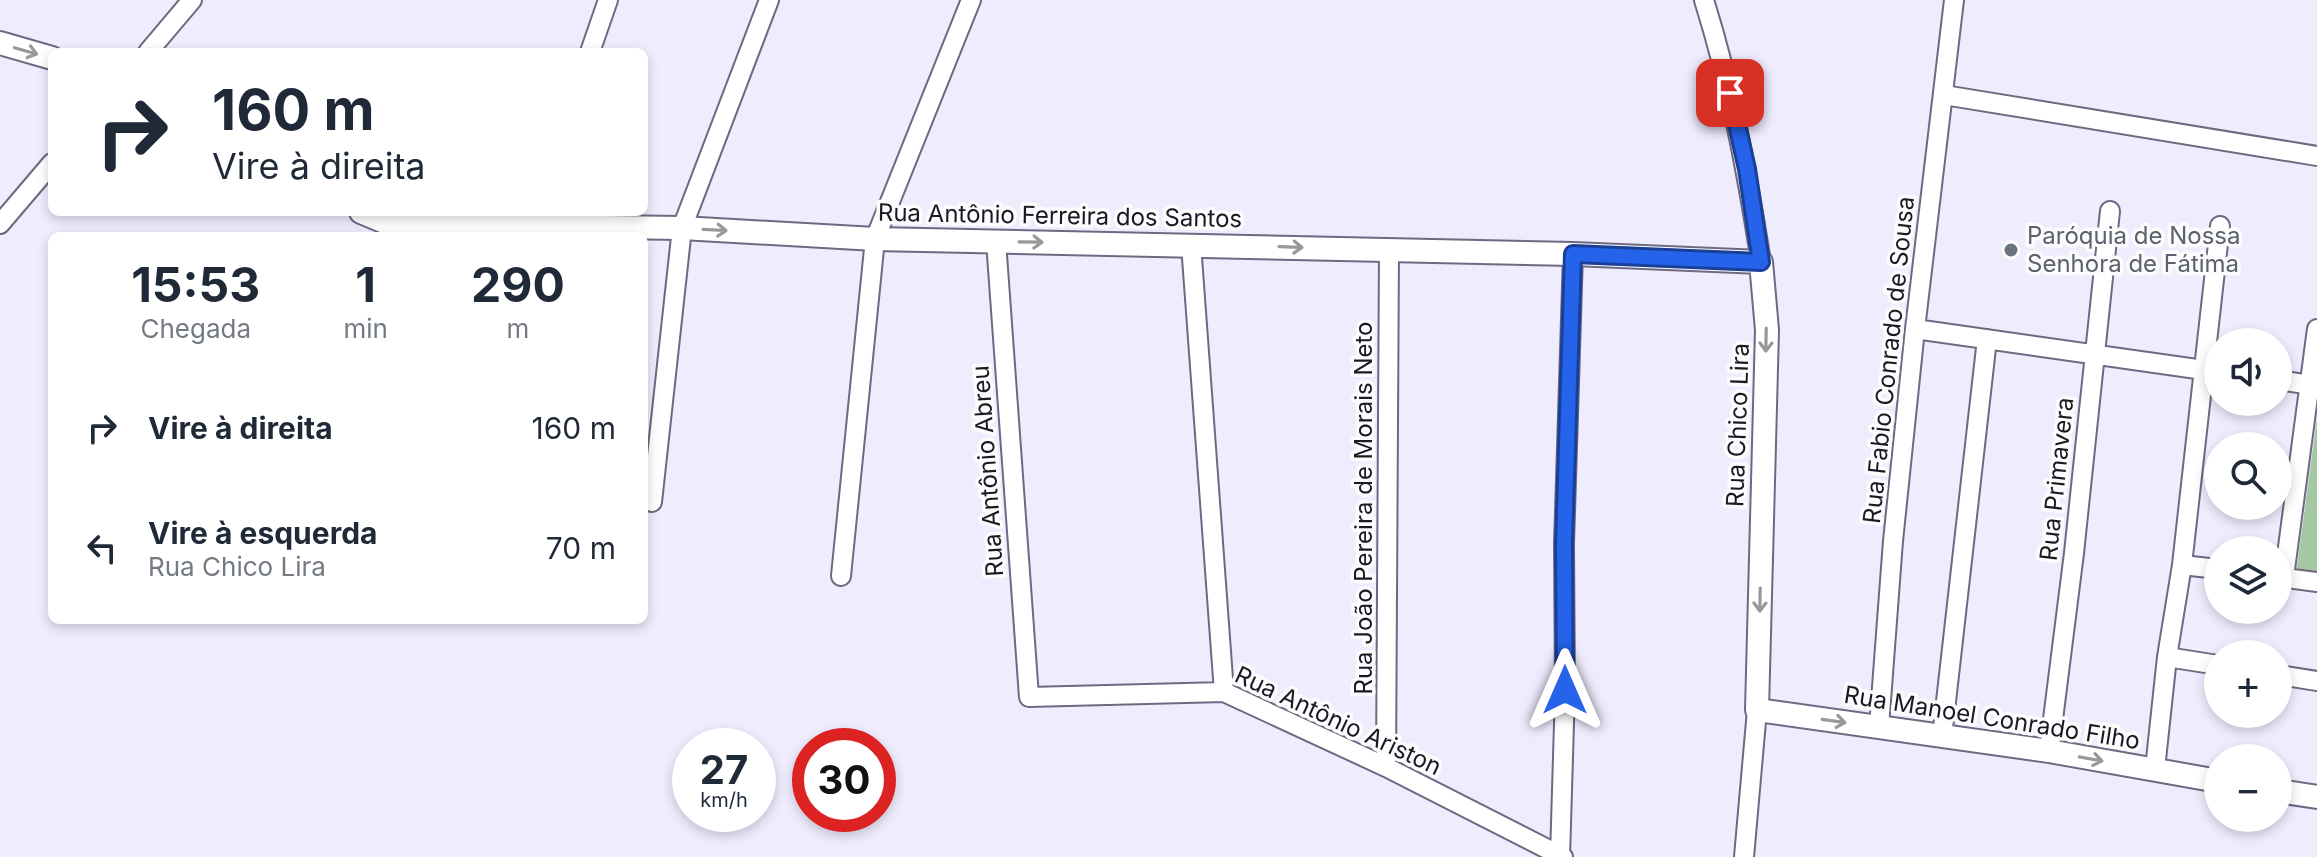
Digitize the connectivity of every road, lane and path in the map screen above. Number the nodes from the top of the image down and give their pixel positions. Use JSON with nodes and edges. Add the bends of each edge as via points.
{"nodes":[{"id":1,"x":192,"y":0,"type":"edge"},
{"id":2,"x":608,"y":0,"type":"edge"},
{"id":3,"x":769,"y":0,"type":"edge"},
{"id":4,"x":971,"y":0,"type":"edge"},
{"id":5,"x":1704,"y":0,"type":"edge"},
{"id":6,"x":1954,"y":0,"type":"edge"},
{"id":7,"x":0,"y":43,"type":"edge"},
{"id":8,"x":151,"y":48,"type":"edge"},
{"id":9,"x":591,"y":48,"type":"edge"},
{"id":10,"x":48,"y":57,"type":"edge"},
{"id":11,"x":1944,"y":95,"type":"junction"},
{"id":12,"x":2317,"y":156,"type":"edge"},
{"id":13,"x":48,"y":168,"type":"edge"},
{"id":14,"x":2110,"y":211,"type":"dead end"},
{"id":15,"x":369,"y":216,"type":"edge"},
{"id":16,"x":534,"y":219,"type":"edge"},
{"id":17,"x":0,"y":224,"type":"edge"},
{"id":18,"x":2220,"y":226,"type":"dead end"},
{"id":19,"x":682,"y":228,"type":"junction"},
{"id":20,"x":875,"y":239,"type":"junction"},
{"id":21,"x":996,"y":241,"type":"junction"},
{"id":22,"x":1191,"y":244,"type":"junction"},
{"id":23,"x":1389,"y":250,"type":"junction"},
{"id":24,"x":1573,"y":254,"type":"junction"},
{"id":25,"x":1761,"y":262,"type":"junction"},
{"id":26,"x":2213,"y":328,"type":"edge"},
{"id":27,"x":1915,"y":329,"type":"junction"},
{"id":28,"x":2317,"y":329,"type":"edge"},
{"id":29,"x":1987,"y":339,"type":"junction"},
{"id":30,"x":2094,"y":355,"type":"junction"},
{"id":31,"x":2204,"y":370,"type":"edge"},
{"id":32,"x":2292,"y":382,"type":"edge"},
{"id":33,"x":2314,"y":386,"type":"edge"},
{"id":34,"x":2204,"y":413,"type":"edge"},
{"id":35,"x":652,"y":502,"type":"dead end"},
{"id":36,"x":2288,"y":536,"type":"edge"},
{"id":37,"x":2182,"y":565,"type":"junction"},
{"id":38,"x":2204,"y":567,"type":"edge"},
{"id":39,"x":841,"y":576,"type":"dead end"},
{"id":40,"x":2292,"y":579,"type":"edge"},
{"id":41,"x":2317,"y":582,"type":"edge"},
{"id":42,"x":2167,"y":657,"type":"junction"},
{"id":43,"x":2204,"y":663,"type":"edge"},
{"id":44,"x":2292,"y":677,"type":"edge"},
{"id":45,"x":2317,"y":681,"type":"edge"},
{"id":46,"x":1224,"y":692,"type":"junction"},
{"id":47,"x":1029,"y":697,"type":"joint"},
{"id":48,"x":1757,"y":710,"type":"junction"},
{"id":49,"x":1879,"y":727,"type":"junction"},
{"id":50,"x":1942,"y":737,"type":"junction"},
{"id":51,"x":2049,"y":751,"type":"junction"},
{"id":52,"x":1386,"y":767,"type":"junction"},
{"id":53,"x":2155,"y":769,"type":"junction"},
{"id":54,"x":2204,"y":778,"type":"edge"},
{"id":55,"x":2292,"y":793,"type":"edge"},
{"id":56,"x":2317,"y":797,"type":"edge"},
{"id":57,"x":1562,"y":857,"type":"edge"},
{"id":58,"x":1744,"y":857,"type":"edge"}],
"edges":[{"from":1,"to":8,"type":"street"},
{"from":2,"to":9,"type":"street"},
{"from":3,"to":19,"type":"street"},
{"from":4,"to":20,"type":"street"},
{"from":5,"to":25,"type":"street","name":"Rua Chico Lira","via":[[1738,129]]},
{"from":6,"to":11,"type":"street","name":"Rua Fabio Conrado de Sousa"},
{"from":7,"to":10,"type":"street","one_way":true},
{"from":11,"to":12,"type":"street"},
{"from":11,"to":27,"type":"street","name":"Rua Fabio Conrado de Sousa"},
{"from":13,"to":17,"type":"street"},
{"from":14,"to":30,"type":"street","name":"Rua Primavera"},
{"from":15,"to":16,"type":"street","name":"Rua Antônio Ferreira dos Santos","via":[[397,227]]},
{"from":16,"to":19,"type":"street","name":"Rua Antônio Ferreira dos Santos"},
{"from":18,"to":26,"type":"street"},
{"from":19,"to":20,"type":"street","name":"Rua Antônio Ferreira dos Santos","one_way":true},
{"from":19,"to":35,"type":"street"},
{"from":20,"to":21,"type":"street","name":"Rua Antônio Ferreira dos Santos"},
{"from":20,"to":39,"type":"street"},
{"from":21,"to":22,"type":"street","name":"Rua Antônio Ferreira dos Santos","one_way":true},
{"from":21,"to":47,"type":"street","name":"Rua Antônio Abreu"},
{"from":22,"to":23,"type":"street","name":"Rua Antônio Ferreira dos Santos","one_way":true},
{"from":22,"to":46,"type":"street"},
{"from":23,"to":24,"type":"street","name":"Rua Antônio Ferreira dos Santos"},
{"from":23,"to":52,"type":"street","name":"Rua João Pereira de Morais Neto"},
{"from":24,"to":25,"type":"street","name":"Rua Antônio Ferreira dos Santos"},
{"from":24,"to":57,"type":"street"},
{"from":25,"to":48,"type":"street","name":"Rua Chico Lira","one_way":true,"via":[[1767,330]]},
{"from":27,"to":29,"type":"street"},
{"from":27,"to":49,"type":"street","name":"Rua Fabio Conrado de Sousa"},
{"from":28,"to":33,"type":"street"},
{"from":29,"to":30,"type":"street"},
{"from":29,"to":50,"type":"street"},
{"from":30,"to":31,"type":"street"},
{"from":30,"to":51,"type":"street","name":"Rua Primavera"},
{"from":32,"to":33,"type":"street"},
{"from":33,"to":36,"type":"street"},
{"from":34,"to":37,"type":"street"},
{"from":37,"to":38,"type":"street"},
{"from":37,"to":42,"type":"street"},
{"from":40,"to":41,"type":"street"},
{"from":42,"to":43,"type":"street"},
{"from":42,"to":53,"type":"street"},
{"from":44,"to":45,"type":"street"},
{"from":46,"to":47,"type":"street","name":"Rua Antônio Ariston"},
{"from":46,"to":52,"type":"street","name":"Rua Antônio Ariston"},
{"from":48,"to":49,"type":"street","name":"Rua Manoel Conrado Filho","one_way":true},
{"from":48,"to":58,"type":"street","name":"Rua Chico Lira"},
{"from":49,"to":50,"type":"street","name":"Rua Manoel Conrado Filho"},
{"from":50,"to":51,"type":"street","name":"Rua Manoel Conrado Filho"},
{"from":51,"to":53,"type":"street","name":"Rua Manoel Conrado Filho","one_way":true},
{"from":52,"to":57,"type":"street","name":"Rua Antônio Ariston"},
{"from":53,"to":54,"type":"street","name":"Rua Manoel Conrado Filho"},
{"from":55,"to":56,"type":"street"}]}
